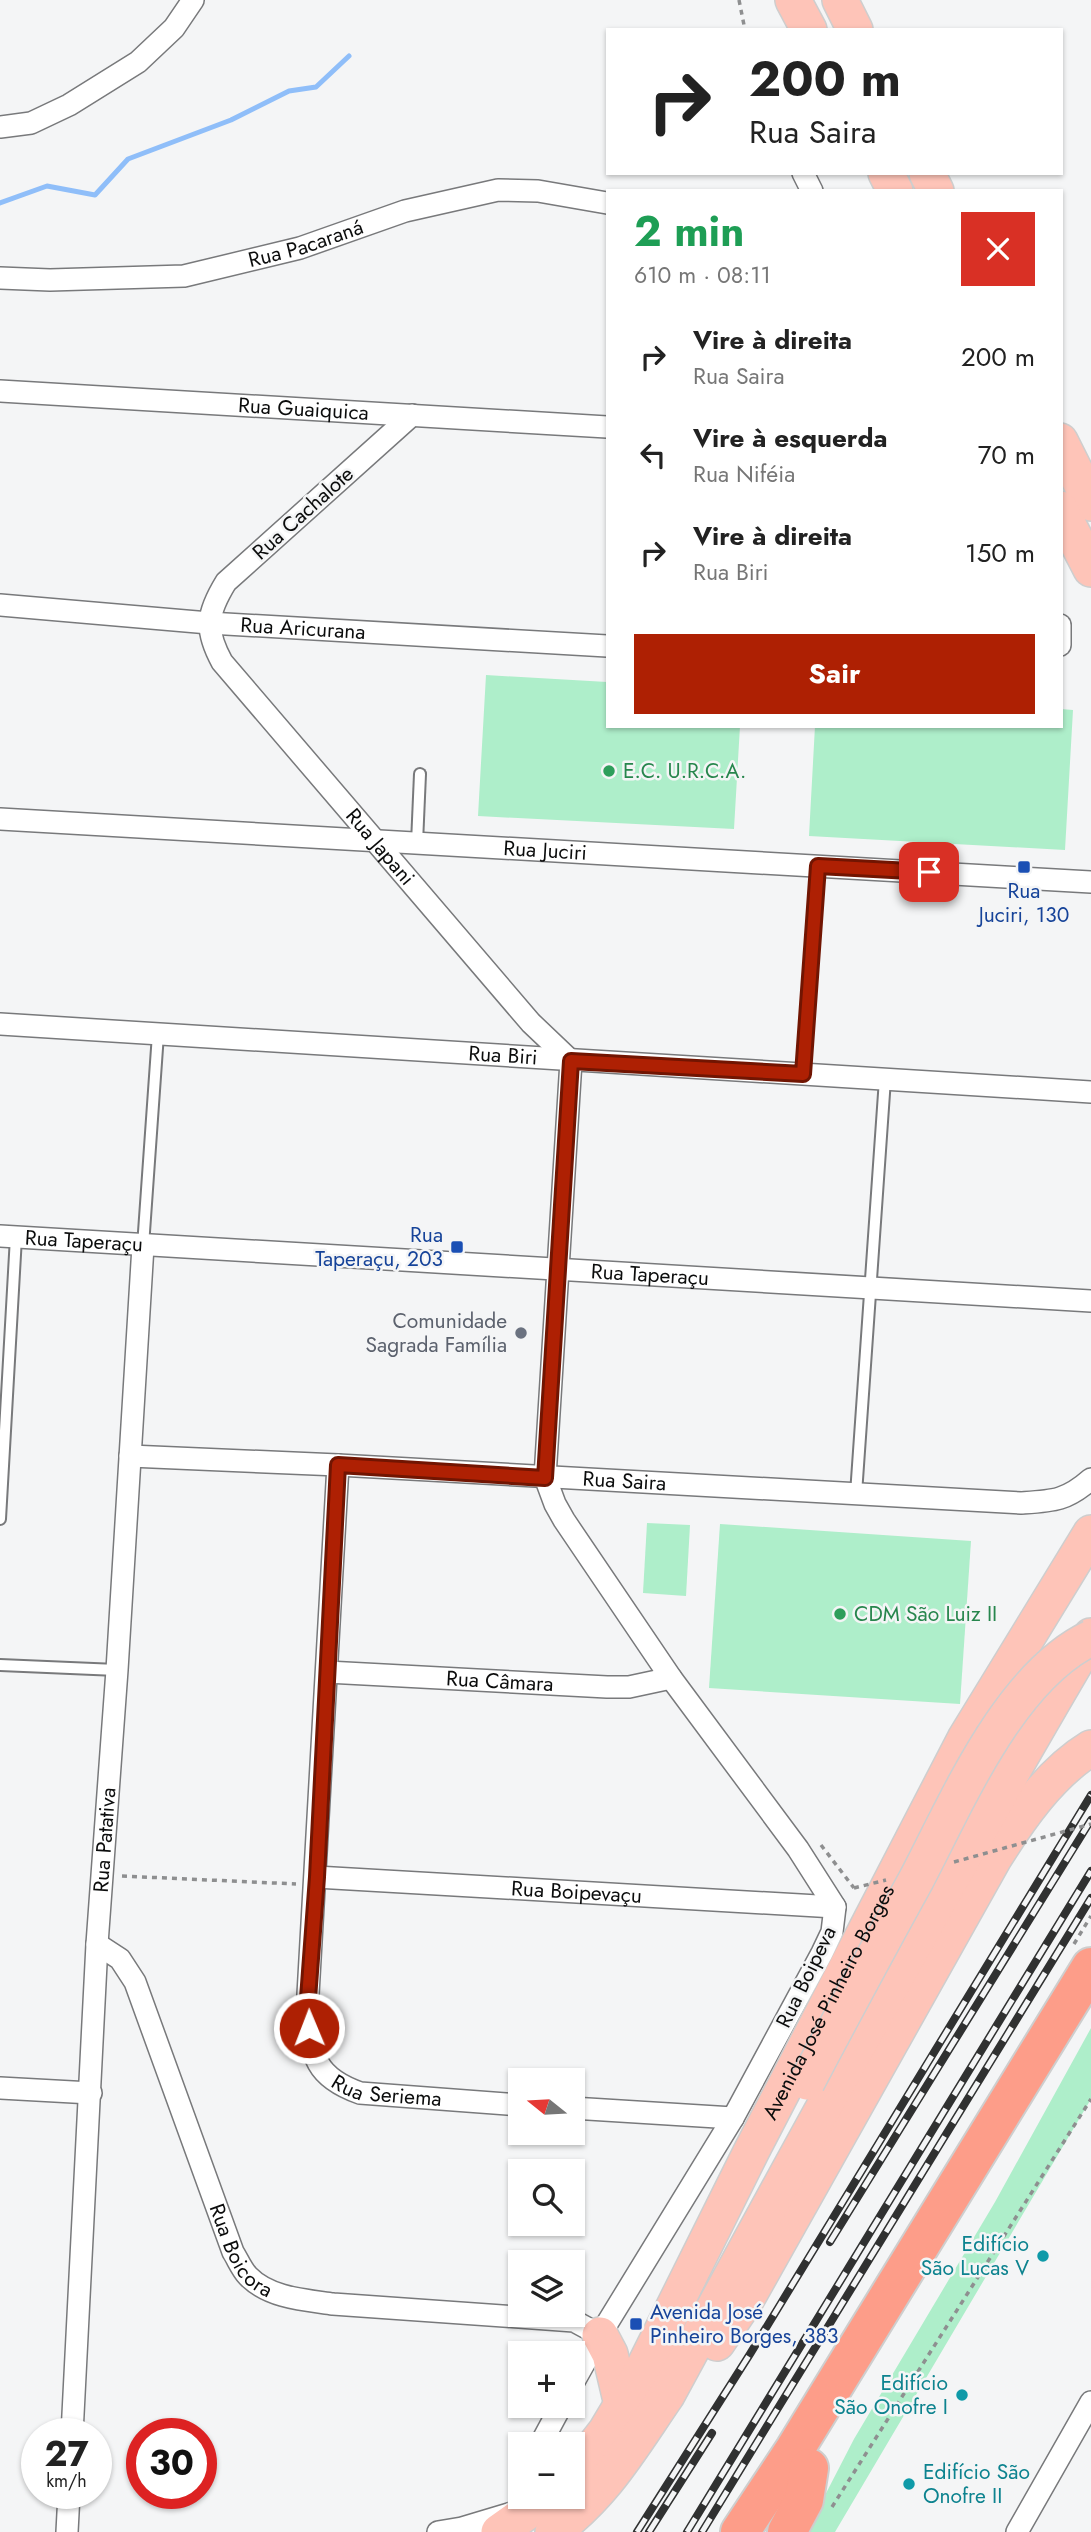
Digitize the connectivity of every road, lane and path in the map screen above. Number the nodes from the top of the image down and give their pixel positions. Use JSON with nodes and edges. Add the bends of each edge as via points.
{"nodes":[{"id":1,"x":193,"y":0,"type":"edge"},
{"id":2,"x":739,"y":0,"type":"edge"},
{"id":3,"x":793,"y":0,"type":"edge"},
{"id":4,"x":840,"y":0,"type":"edge"},
{"id":5,"x":745,"y":28,"type":"edge"},
{"id":6,"x":808,"y":28,"type":"edge"},
{"id":7,"x":854,"y":28,"type":"edge"},
{"id":8,"x":0,"y":127,"type":"edge"},
{"id":9,"x":606,"y":203,"type":"edge"},
{"id":10,"x":0,"y":278,"type":"edge"},
{"id":11,"x":0,"y":391,"type":"edge"},
{"id":12,"x":412,"y":415,"type":"junction"},
{"id":13,"x":606,"y":427,"type":"edge"},
{"id":14,"x":1063,"y":447,"type":"edge"},
{"id":15,"x":1091,"y":503,"type":"edge"},
{"id":16,"x":1063,"y":515,"type":"edge"},
{"id":17,"x":1091,"y":569,"type":"edge"},
{"id":18,"x":0,"y":605,"type":"edge"},
{"id":19,"x":209,"y":623,"type":"junction"},
{"id":20,"x":606,"y":646,"type":"edge"},
{"id":21,"x":420,"y":774,"type":"dead end"},
{"id":22,"x":0,"y":819,"type":"edge"},
{"id":23,"x":375,"y":840,"type":"junction"},
{"id":24,"x":417,"y":843,"type":"junction"},
{"id":25,"x":818,"y":866,"type":"junction"},
{"id":26,"x":1091,"y":882,"type":"edge"},
{"id":27,"x":0,"y":1024,"type":"edge"},
{"id":28,"x":158,"y":1034,"type":"junction"},
{"id":29,"x":571,"y":1061,"type":"junction"},
{"id":30,"x":803,"y":1074,"type":"junction"},
{"id":31,"x":885,"y":1079,"type":"junction"},
{"id":32,"x":1091,"y":1093,"type":"edge"},
{"id":33,"x":8,"y":1237,"type":"edge"},
{"id":34,"x":144,"y":1245,"type":"junction"},
{"id":35,"x":559,"y":1268,"type":"junction"},
{"id":36,"x":871,"y":1288,"type":"junction"},
{"id":37,"x":1091,"y":1301,"type":"edge"},
{"id":38,"x":130,"y":1457,"type":"junction"},
{"id":39,"x":338,"y":1465,"type":"junction"},
{"id":40,"x":545,"y":1478,"type":"junction"},
{"id":41,"x":1084,"y":1485,"type":"edge"},
{"id":42,"x":856,"y":1494,"type":"junction"},
{"id":43,"x":0,"y":1520,"type":"edge"},
{"id":44,"x":1091,"y":1533,"type":"edge"},
{"id":45,"x":1091,"y":1637,"type":"edge"},
{"id":46,"x":0,"y":1665,"type":"edge"},
{"id":47,"x":117,"y":1670,"type":"junction"},
{"id":48,"x":327,"y":1672,"type":"junction"},
{"id":49,"x":671,"y":1678,"type":"junction"},
{"id":50,"x":1091,"y":1748,"type":"edge"},
{"id":51,"x":1091,"y":1824,"type":"edge"},
{"id":52,"x":949,"y":1863,"type":"dead end"},
{"id":53,"x":102,"y":1875,"type":"junction"},
{"id":54,"x":887,"y":1880,"type":"dead end"},
{"id":55,"x":316,"y":1881,"type":"junction"},
{"id":56,"x":854,"y":1888,"type":"dead end"},
{"id":57,"x":835,"y":1907,"type":"junction"},
{"id":58,"x":97,"y":1944,"type":"junction"},
{"id":59,"x":1091,"y":1967,"type":"edge"},
{"id":60,"x":1091,"y":2012,"type":"edge"},
{"id":61,"x":0,"y":2088,"type":"edge"},
{"id":62,"x":91,"y":2093,"type":"junction"},
{"id":63,"x":1091,"y":2099,"type":"edge"},
{"id":64,"x":508,"y":2104,"type":"edge"},
{"id":65,"x":585,"y":2109,"type":"edge"},
{"id":66,"x":733,"y":2118,"type":"junction"},
{"id":67,"x":725,"y":2204,"type":"junction"},
{"id":68,"x":600,"y":2335,"type":"junction"},
{"id":69,"x":585,"y":2362,"type":"edge"},
{"id":70,"x":667,"y":2395,"type":"junction"},
{"id":71,"x":1091,"y":2403,"type":"edge"},
{"id":72,"x":622,"y":2405,"type":"junction"},
{"id":73,"x":73,"y":2418,"type":"edge"},
{"id":74,"x":585,"y":2459,"type":"edge"},
{"id":75,"x":809,"y":2468,"type":"junction"},
{"id":76,"x":68,"y":2509,"type":"edge"},
{"id":77,"x":831,"y":2509,"type":"dead end"},
{"id":78,"x":547,"y":2512,"type":"edge"},
{"id":79,"x":67,"y":2532,"type":"edge"},
{"id":80,"x":438,"y":2532,"type":"edge"},
{"id":81,"x":499,"y":2532,"type":"edge"},
{"id":82,"x":740,"y":2532,"type":"edge"},
{"id":83,"x":770,"y":2532,"type":"edge"},
{"id":84,"x":787,"y":2532,"type":"edge"},
{"id":85,"x":1017,"y":2532,"type":"edge"}],
"edges":[{"from":1,"to":8,"type":"street","via":[[174,28],[138,62],[31,123]]},
{"from":2,"to":5,"type":"path"},
{"from":3,"to":6,"type":"main road"},
{"from":4,"to":7,"type":"main road"},
{"from":9,"to":10,"type":"street","name":"Rua Pacaraná","via":[[538,191],[498,190],[405,211],[300,248],[184,276]]},
{"from":11,"to":12,"type":"street","name":"Rua Guaiquica"},
{"from":12,"to":13,"type":"street","name":"Rua Guaiquica"},
{"from":12,"to":19,"type":"street","name":"Rua Cachalote","via":[[226,582]]},
{"from":14,"to":15,"type":"main road"},
{"from":16,"to":17,"type":"main road"},
{"from":18,"to":19,"type":"street","name":"Rua Aricurana"},
{"from":19,"to":20,"type":"street","name":"Rua Aricurana"},
{"from":19,"to":23,"type":"street","name":"Rua Japani","via":[[211,643],[222,662]]},
{"from":21,"to":24,"type":"lane"},
{"from":22,"to":23,"type":"street","name":"Rua Juciri"},
{"from":23,"to":24,"type":"street","name":"Rua Juciri"},
{"from":23,"to":29,"type":"street","name":"Rua Japani","via":[[531,1023]]},
{"from":24,"to":25,"type":"street","name":"Rua Juciri"},
{"from":25,"to":26,"type":"street","name":"Rua Juciri"},
{"from":25,"to":30,"type":"lane"},
{"from":27,"to":28,"type":"street","name":"Rua Biri"},
{"from":28,"to":29,"type":"street","name":"Rua Biri"},
{"from":28,"to":34,"type":"lane"},
{"from":29,"to":30,"type":"street","name":"Rua Biri"},
{"from":29,"to":35,"type":"street"},
{"from":30,"to":31,"type":"street","name":"Rua Biri"},
{"from":31,"to":32,"type":"street","name":"Rua Biri"},
{"from":31,"to":36,"type":"lane"},
{"from":33,"to":34,"type":"street","name":"Rua Taperaçu"},
{"from":33,"to":43,"type":"lane"},
{"from":34,"to":35,"type":"street","name":"Rua Taperaçu"},
{"from":34,"to":38,"type":"street","name":"Rua Patativa"},
{"from":35,"to":36,"type":"street","name":"Rua Taperaçu"},
{"from":35,"to":40,"type":"street"},
{"from":36,"to":37,"type":"street","name":"Rua Taperaçu"},
{"from":36,"to":42,"type":"lane"},
{"from":38,"to":39,"type":"street","name":"Rua Saira"},
{"from":38,"to":47,"type":"street","name":"Rua Patativa"},
{"from":39,"to":40,"type":"street","name":"Rua Saira"},
{"from":39,"to":48,"type":"street","name":"Rua Seriema"},
{"from":40,"to":42,"type":"street","name":"Rua Saira"},
{"from":40,"to":49,"type":"street","name":"Rua Boipeva","via":[[564,1520]]},
{"from":41,"to":42,"type":"street","name":"Rua Saira","via":[[1059,1501],[1021,1503]]},
{"from":44,"to":67,"type":"main road","name":"Avenida José Pinheiro Borges","via":[[965,1740]]},
{"from":45,"to":67,"type":"main road","bridge":true,"via":[[1052,1663],[1016,1703],[976,1768],[755,2179]]},
{"from":45,"to":70,"type":"main road","name":"Avenida José Pinheiro Borges","via":[[976,1831]]},
{"from":46,"to":47,"type":"lane"},
{"from":47,"to":53,"type":"street","name":"Rua Patativa"},
{"from":48,"to":49,"type":"street","name":"Rua Câmara","via":[[607,1687]]},
{"from":48,"to":55,"type":"street","name":"Rua Seriema"},
{"from":49,"to":57,"type":"street","name":"Rua Boipeva","via":[[798,1849]]},
{"from":50,"to":70,"type":"main road","via":[[1042,1792],[1012,1830],[747,2300],[691,2378]]},
{"from":51,"to":52,"type":"path","bridge":true},
{"from":53,"to":55,"type":"path"},
{"from":53,"to":58,"type":"street","name":"Rua Patativa"},
{"from":54,"to":56,"type":"path","bridge":true},
{"from":55,"to":57,"type":"street","name":"Rua Boipevaçu"},
{"from":55,"to":64,"type":"street","name":"Rua Seriema","via":[[307,2012],[310,2044],[321,2069],[339,2085],[360,2093]]},
{"from":57,"to":66,"type":"street","name":"Rua Boipeva","via":[[832,1932],[822,1953]]},
{"from":58,"to":62,"type":"street","name":"Rua Patativa"},
{"from":58,"to":68,"type":"street","name":"Rua Boicora","via":[[120,1959],[135,1982],[233,2252],[248,2277],[293,2299],[574,2321]]},
{"from":59,"to":82,"type":"highway"},
{"from":60,"to":75,"type":"highway"},
{"from":61,"to":62,"type":"street"},
{"from":62,"to":73,"type":"street","name":"Rua Patativa"},
{"from":63,"to":77,"type":"path"},
{"from":65,"to":66,"type":"street"},
{"from":66,"to":68,"type":"street","name":"Rua Boipeva"},
{"from":67,"to":72,"type":"main road","name":"Avenida José Pinheiro Borges"},
{"from":68,"to":69,"type":"street","name":"Rua Boipeva"},
{"from":68,"to":72,"type":"main road","via":[[610,2354]]},
{"from":70,"to":78,"type":"main road","name":"Avenida José Pinheiro Borges","via":[[637,2444],[596,2495]]},
{"from":71,"to":85,"type":"street"},
{"from":72,"to":74,"type":"main road","name":"Avenida José Pinheiro Borges"},
{"from":75,"to":83,"type":"highway"},
{"from":75,"to":84,"type":"highway","via":[[804,2500]]},
{"from":76,"to":79,"type":"street"},
{"from":78,"to":80,"type":"street"},
{"from":78,"to":81,"type":"main road"}]}
